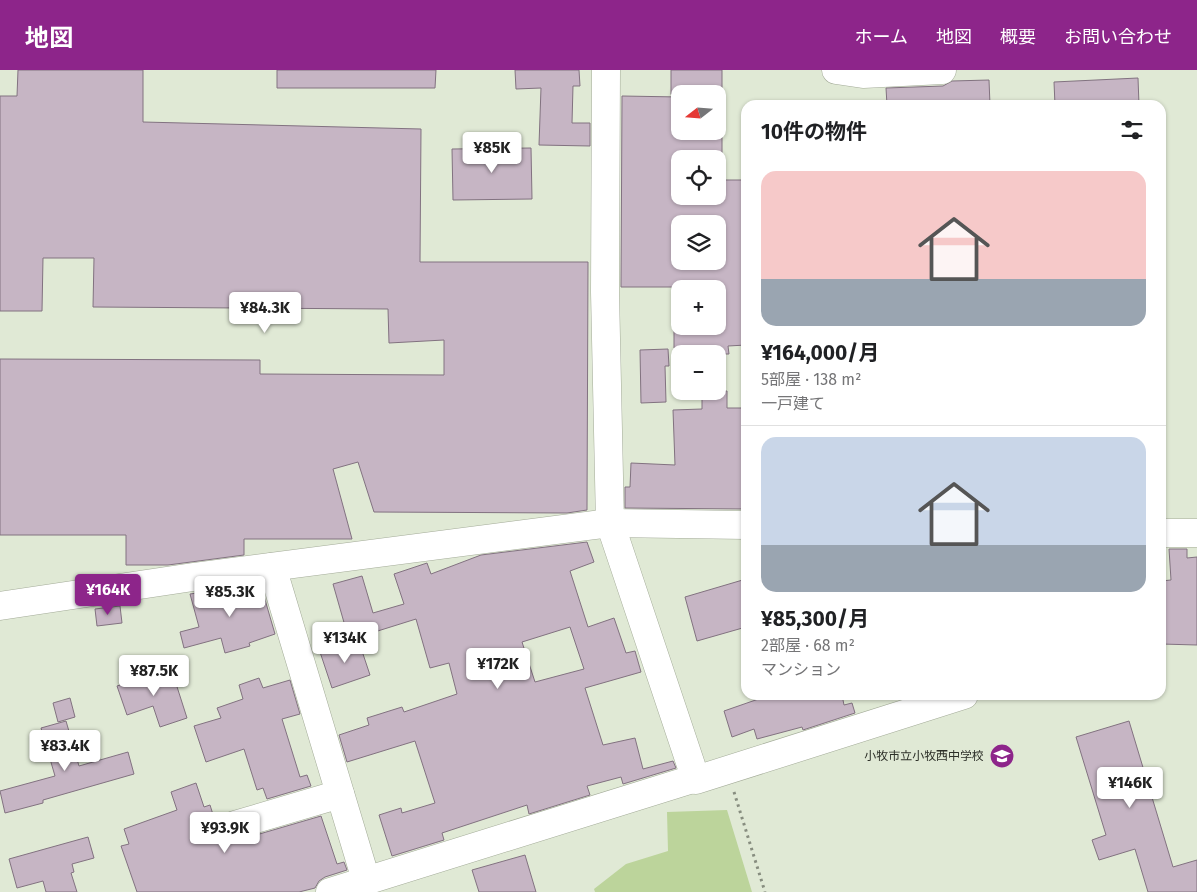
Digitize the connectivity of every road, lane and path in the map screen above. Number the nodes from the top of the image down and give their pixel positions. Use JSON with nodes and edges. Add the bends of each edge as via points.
{"nodes":[{"id":1,"x":606,"y":70,"type":"edge"},
{"id":2,"x":836,"y":70,"type":"edge"},
{"id":3,"x":942,"y":70,"type":"edge"},
{"id":4,"x":610,"y":523,"type":"junction"},
{"id":5,"x":741,"y":525,"type":"edge"},
{"id":6,"x":1166,"y":533,"type":"edge"},
{"id":7,"x":1197,"y":533,"type":"edge"},
{"id":8,"x":272,"y":568,"type":"junction"},
{"id":9,"x":0,"y":606,"type":"edge"},
{"id":10,"x":948,"y":700,"type":"edge"},
{"id":11,"x":728,"y":770,"type":"junction"},
{"id":12,"x":696,"y":778,"type":"junction"},
{"id":13,"x":340,"y":794,"type":"junction"},
{"id":14,"x":246,"y":815,"type":"dead end"},
{"id":15,"x":366,"y":880,"type":"junction"},
{"id":16,"x":330,"y":892,"type":"edge"},
{"id":17,"x":764,"y":892,"type":"edge"}],
"edges":[{"from":1,"to":4,"type":"street","via":[[605,292]]},
{"from":2,"to":3,"type":"street","via":[[863,74]]},
{"from":4,"to":5,"type":"street"},
{"from":4,"to":8,"type":"street"},
{"from":4,"to":12,"type":"street"},
{"from":6,"to":7,"type":"street"},
{"from":8,"to":9,"type":"street"},
{"from":8,"to":13,"type":"street"},
{"from":10,"to":11,"type":"street"},
{"from":11,"to":12,"type":"street"},
{"from":11,"to":17,"type":"path"},
{"from":12,"to":15,"type":"street"},
{"from":13,"to":14,"type":"street"},
{"from":13,"to":15,"type":"street"},
{"from":15,"to":16,"type":"street"}]}
